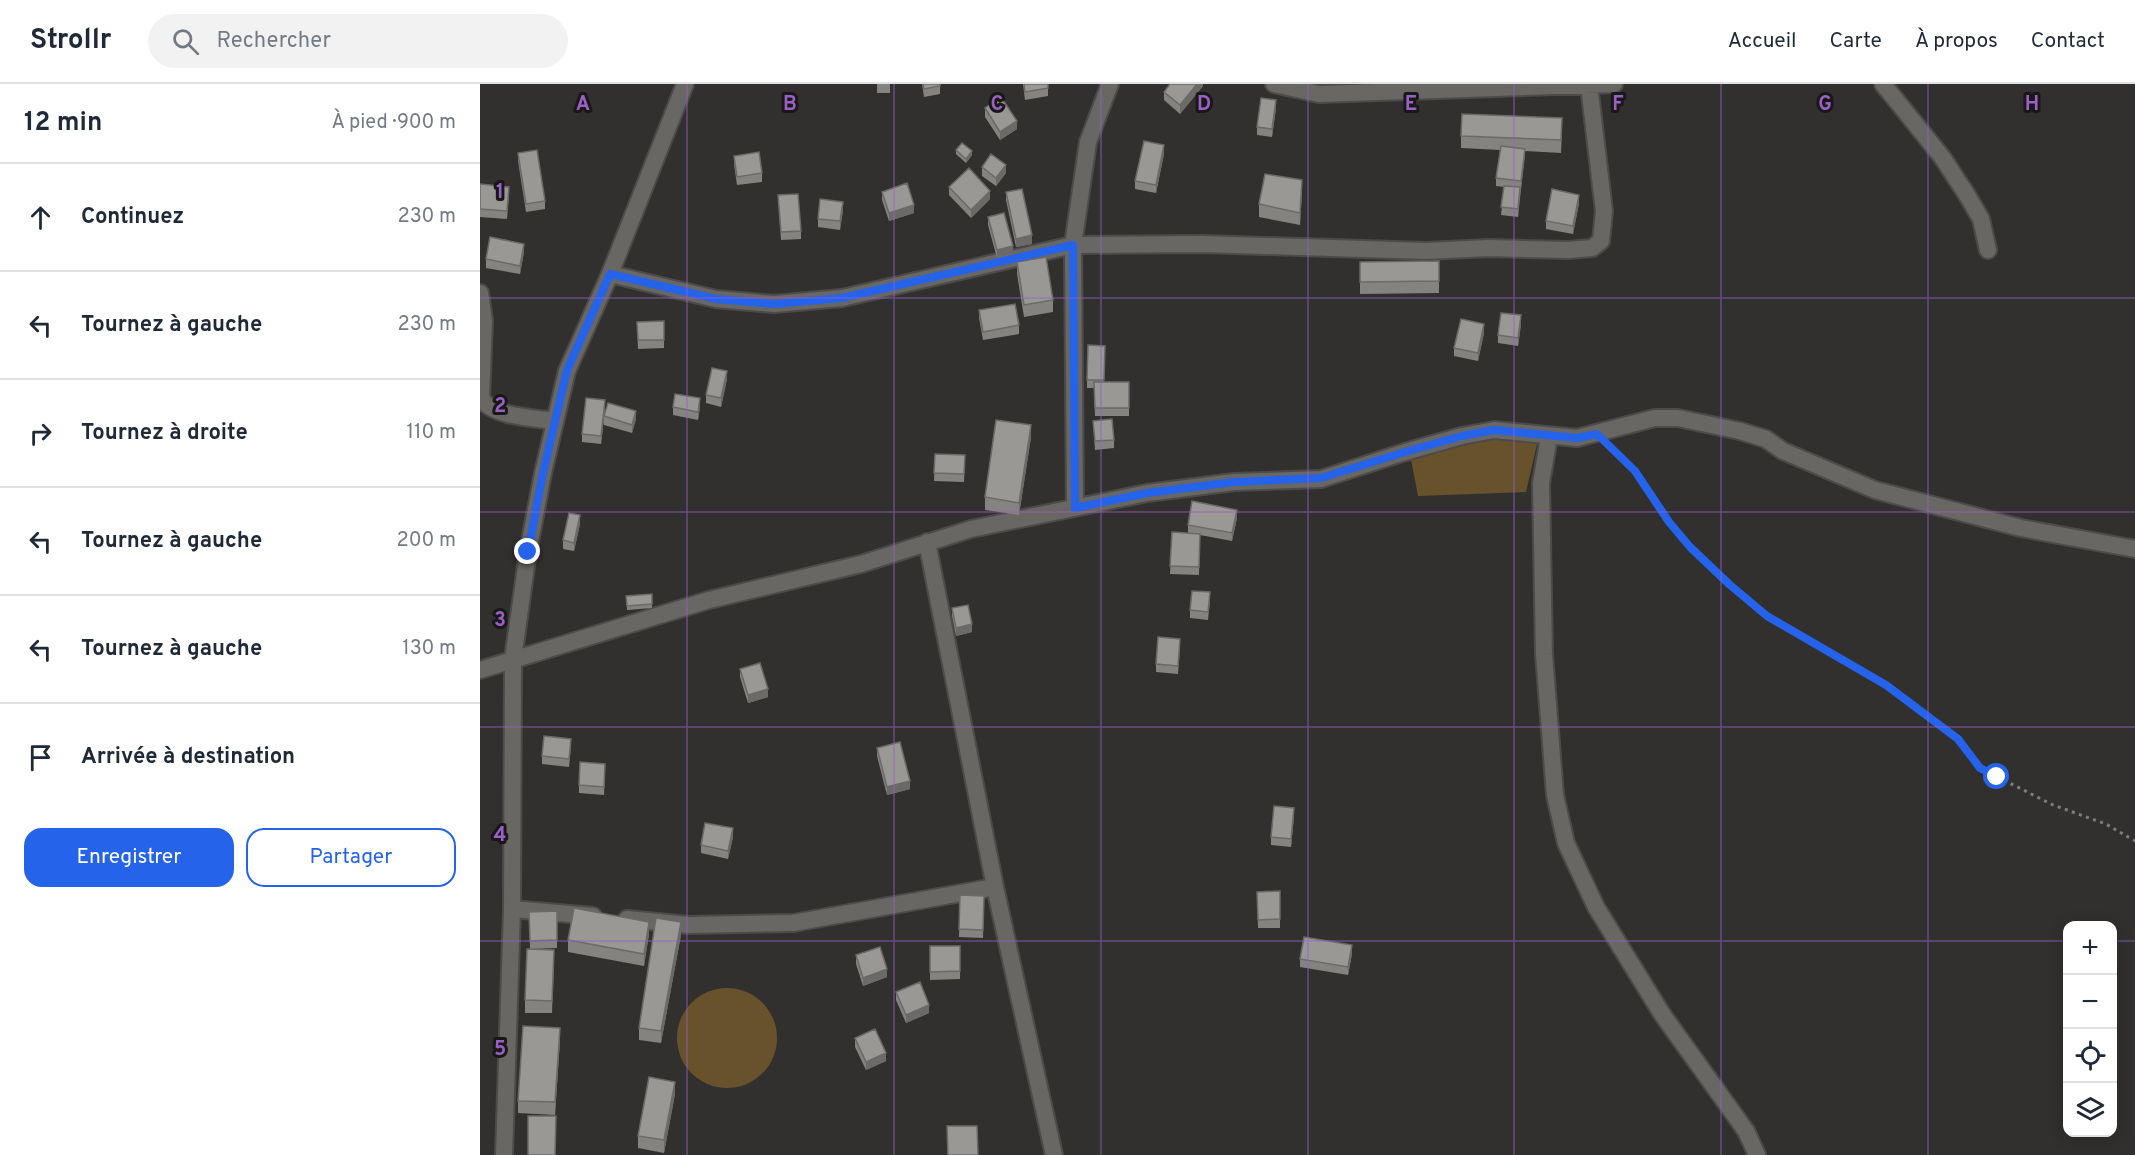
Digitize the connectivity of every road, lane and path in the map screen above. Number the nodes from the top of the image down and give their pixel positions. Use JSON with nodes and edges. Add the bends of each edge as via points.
{"nodes":[{"id":1,"x":686,"y":84,"type":"edge"},
{"id":2,"x":1110,"y":84,"type":"edge"},
{"id":3,"x":1274,"y":84,"type":"edge"},
{"id":4,"x":1614,"y":84,"type":"edge"},
{"id":5,"x":1883,"y":84,"type":"edge"},
{"id":6,"x":1589,"y":85,"type":"edge"},
{"id":7,"x":1430,"y":87,"type":"edge"},
{"id":8,"x":1073,"y":245,"type":"junction"},
{"id":9,"x":1988,"y":250,"type":"dead end"},
{"id":10,"x":610,"y":274,"type":"junction"},
{"id":11,"x":480,"y":293,"type":"edge"},
{"id":12,"x":555,"y":421,"type":"junction"},
{"id":13,"x":1597,"y":434,"type":"junction"},
{"id":14,"x":1550,"y":437,"type":"junction"},
{"id":15,"x":1075,"y":508,"type":"junction"},
{"id":16,"x":927,"y":542,"type":"junction"},
{"id":17,"x":2135,"y":549,"type":"edge"},
{"id":18,"x":513,"y":659,"type":"junction"},
{"id":19,"x":480,"y":669,"type":"edge"},
{"id":20,"x":2135,"y":841,"type":"edge"},
{"id":21,"x":995,"y":886,"type":"junction"},
{"id":22,"x":512,"y":909,"type":"junction"},
{"id":23,"x":504,"y":1155,"type":"edge"},
{"id":24,"x":1054,"y":1155,"type":"edge"},
{"id":25,"x":1757,"y":1155,"type":"edge"}],
"edges":[{"from":1,"to":10,"type":"street"},
{"from":2,"to":8,"type":"street","via":[[1088,142]]},
{"from":3,"to":7,"type":"street","via":[[1319,94]]},
{"from":4,"to":6,"type":"street"},
{"from":5,"to":9,"type":"street","via":[[1967,195],[1981,219]]},
{"from":6,"to":7,"type":"street"},
{"from":6,"to":8,"type":"street","via":[[1604,211],[1601,240],[1592,248],[1426,251],[1203,244]]},
{"from":8,"to":10,"type":"street","via":[[842,298],[774,304],[716,299]]},
{"from":8,"to":15,"type":"street"},
{"from":10,"to":12,"type":"street","via":[[567,370]]},
{"from":11,"to":12,"type":"street","via":[[484,321],[481,398],[485,405],[500,412]]},
{"from":12,"to":18,"type":"street","via":[[530,541]]},
{"from":13,"to":14,"type":"street"},
{"from":13,"to":17,"type":"street","via":[[1655,418],[1678,418],[1730,429],[1766,440],[1875,490],[2021,528]]},
{"from":13,"to":20,"type":"path","via":[[1635,471],[1690,547],[1767,616],[1886,685],[1958,739],[1980,768],[2054,805],[2106,824]]},
{"from":14,"to":15,"type":"street","via":[[1494,430],[1321,478],[1234,482],[1147,493]]},
{"from":14,"to":25,"type":"street","via":[[1541,483],[1544,654],[1555,795],[1566,843],[1596,907],[1662,1014],[1746,1131]]},
{"from":15,"to":16,"type":"street"},
{"from":16,"to":18,"type":"street","via":[[861,564],[709,600]]},
{"from":16,"to":21,"type":"street"},
{"from":18,"to":19,"type":"street"},
{"from":18,"to":22,"type":"street"},
{"from":21,"to":22,"type":"street","via":[[793,923],[689,925]]},
{"from":21,"to":24,"type":"street"},
{"from":22,"to":23,"type":"street"}]}
